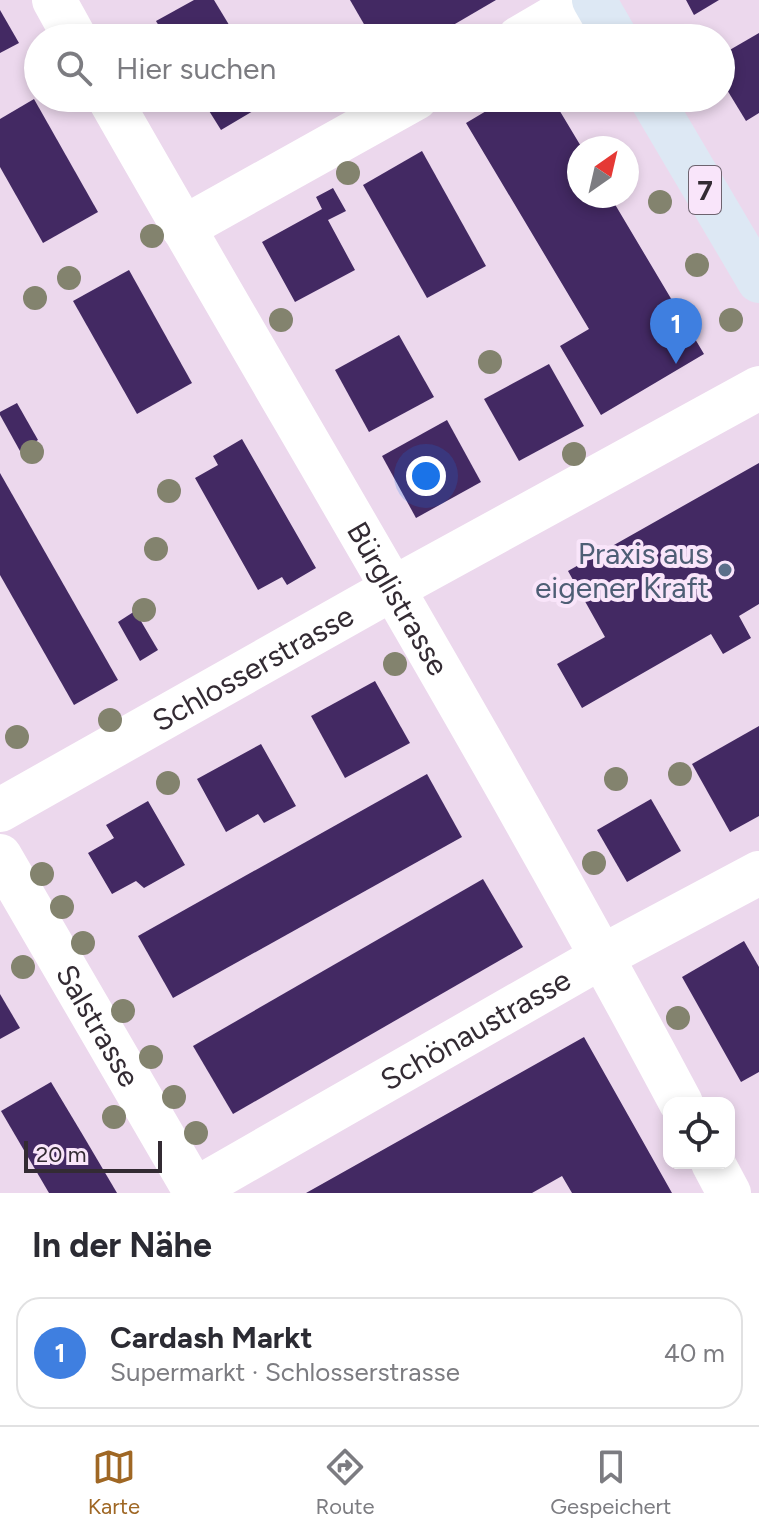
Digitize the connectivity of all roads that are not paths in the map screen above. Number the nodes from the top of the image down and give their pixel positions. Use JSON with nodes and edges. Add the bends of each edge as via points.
{"nodes":[{"id":1,"x":54,"y":0,"type":"edge"},
{"id":2,"x":584,"y":0,"type":"edge"},
{"id":3,"x":594,"y":0,"type":"edge"},
{"id":4,"x":67,"y":24,"type":"edge"},
{"id":5,"x":543,"y":24,"type":"edge"},
{"id":6,"x":608,"y":24,"type":"edge"},
{"id":7,"x":117,"y":112,"type":"edge"},
{"id":8,"x":391,"y":112,"type":"edge"},
{"id":9,"x":659,"y":112,"type":"edge"},
{"id":10,"x":183,"y":228,"type":"junction"},
{"id":11,"x":759,"y":281,"type":"edge"},
{"id":12,"x":759,"y":388,"type":"edge"},
{"id":13,"x":392,"y":589,"type":"junction"},
{"id":14,"x":0,"y":810,"type":"edge"},
{"id":15,"x":0,"y":856,"type":"edge"},
{"id":16,"x":759,"y":873,"type":"edge"},
{"id":17,"x":603,"y":956,"type":"junction"},
{"id":18,"x":678,"y":1097,"type":"edge"},
{"id":19,"x":716,"y":1169,"type":"edge"},
{"id":20,"x":195,"y":1191,"type":"edge"},
{"id":21,"x":729,"y":1193,"type":"edge"}],
"edges":[{"from":1,"to":4,"type":"street"},
{"from":2,"to":5,"type":"street"},
{"from":3,"to":6,"type":"main road"},
{"from":7,"to":10,"type":"street","name":"Bürglistrasse"},
{"from":8,"to":10,"type":"street"},
{"from":9,"to":11,"type":"main road","number":"7"},
{"from":10,"to":13,"type":"street","name":"Bürglistrasse"},
{"from":12,"to":13,"type":"street","name":"Schlosserstrasse"},
{"from":13,"to":14,"type":"street","name":"Schlosserstrasse"},
{"from":13,"to":17,"type":"street","name":"Bürglistrasse"},
{"from":15,"to":20,"type":"street","name":"Salstrasse"},
{"from":16,"to":17,"type":"street","name":"Schönaustrasse"},
{"from":17,"to":18,"type":"street","name":"Bürglistrasse"},
{"from":17,"to":20,"type":"street","name":"Schönaustrasse"},
{"from":19,"to":21,"type":"street"}]}
